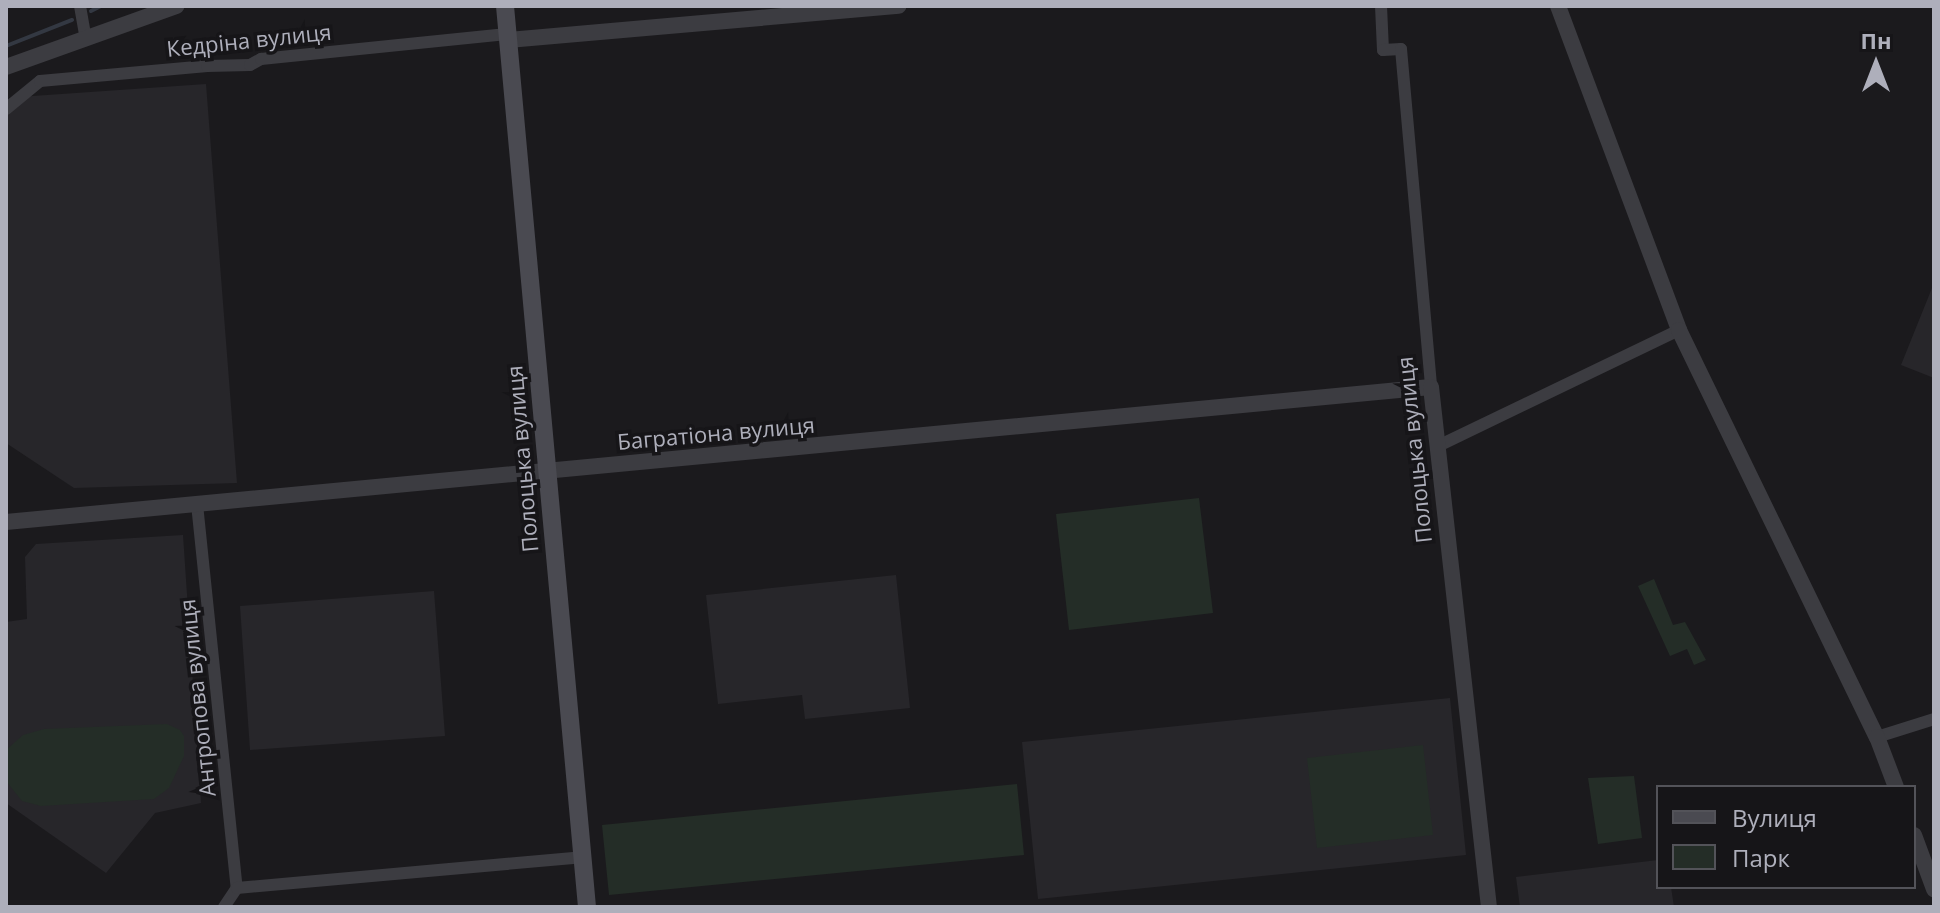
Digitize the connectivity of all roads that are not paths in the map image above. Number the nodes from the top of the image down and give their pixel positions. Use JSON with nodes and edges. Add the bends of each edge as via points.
{"nodes":[{"id":1,"x":80,"y":6,"type":"edge"},
{"id":2,"x":176,"y":6,"type":"edge"},
{"id":3,"x":505,"y":6,"type":"edge"},
{"id":4,"x":899,"y":6,"type":"edge"},
{"id":5,"x":1381,"y":6,"type":"edge"},
{"id":6,"x":1558,"y":6,"type":"edge"},
{"id":7,"x":508,"y":37,"type":"junction"},
{"id":8,"x":86,"y":39,"type":"junction"},
{"id":9,"x":6,"y":67,"type":"edge"},
{"id":10,"x":6,"y":109,"type":"edge"},
{"id":11,"x":1679,"y":330,"type":"junction"},
{"id":12,"x":1431,"y":387,"type":"junction"},
{"id":13,"x":1436,"y":447,"type":"junction"},
{"id":14,"x":547,"y":471,"type":"junction"},
{"id":15,"x":197,"y":504,"type":"junction"},
{"id":16,"x":6,"y":522,"type":"edge"},
{"id":17,"x":1934,"y":719,"type":"edge"},
{"id":18,"x":1877,"y":737,"type":"junction"},
{"id":19,"x":1895,"y":785,"type":"edge"},
{"id":20,"x":1916,"y":840,"type":"edge"},
{"id":21,"x":582,"y":857,"type":"junction"},
{"id":22,"x":237,"y":888,"type":"junction"},
{"id":23,"x":1934,"y":889,"type":"edge"},
{"id":24,"x":224,"y":907,"type":"edge"},
{"id":25,"x":587,"y":907,"type":"edge"},
{"id":26,"x":1489,"y":907,"type":"edge"}],
"edges":[{"from":1,"to":8,"type":"street"},
{"from":2,"to":8,"type":"street"},
{"from":3,"to":7,"type":"main road","name":"Полоцька вулиця"},
{"from":4,"to":7,"type":"street"},
{"from":5,"to":12,"type":"street","name":"Полоцька вулиця","via":[[1383,50],[1401,49]]},
{"from":6,"to":11,"type":"street"},
{"from":7,"to":10,"type":"street","name":"Кедріна вулиця","via":[[40,81]]},
{"from":7,"to":14,"type":"main road","name":"Полоцька вулиця"},
{"from":8,"to":9,"type":"street"},
{"from":11,"to":13,"type":"street"},
{"from":11,"to":18,"type":"street"},
{"from":12,"to":13,"type":"street","name":"Полоцька вулиця"},
{"from":12,"to":14,"type":"street","name":"Багратіона вулиця"},
{"from":13,"to":26,"type":"street","name":"Полоцька вулиця"},
{"from":14,"to":15,"type":"street","name":"Багратіона вулиця"},
{"from":14,"to":21,"type":"main road","name":"Полоцька вулиця"},
{"from":15,"to":16,"type":"street","name":"Багратіона вулиця"},
{"from":15,"to":22,"type":"street","name":"Антропова вулиця"},
{"from":17,"to":18,"type":"street"},
{"from":18,"to":19,"type":"street"},
{"from":20,"to":23,"type":"street"},
{"from":21,"to":22,"type":"street"},
{"from":21,"to":25,"type":"main road","name":"Полоцька вулиця"},
{"from":22,"to":24,"type":"street"}]}
